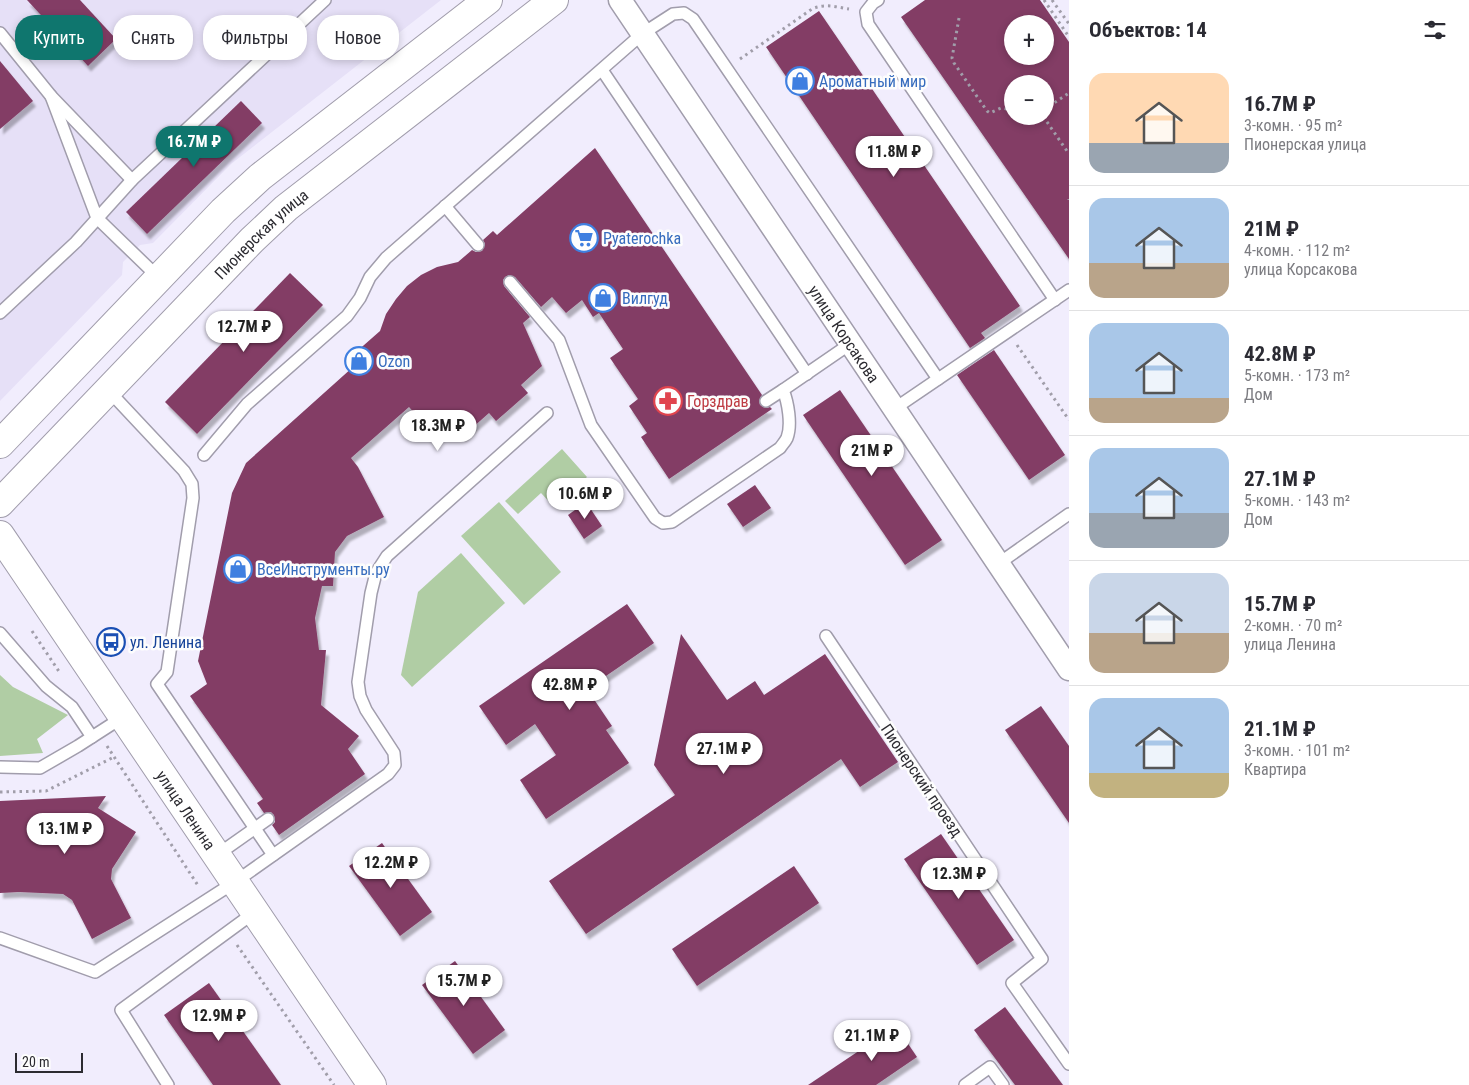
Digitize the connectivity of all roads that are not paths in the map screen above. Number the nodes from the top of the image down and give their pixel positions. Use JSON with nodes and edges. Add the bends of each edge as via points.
{"nodes":[{"id":1,"x":325,"y":0,"type":"edge"},
{"id":2,"x":488,"y":0,"type":"edge"},
{"id":3,"x":554,"y":0,"type":"edge"},
{"id":4,"x":620,"y":0,"type":"edge"},
{"id":5,"x":878,"y":0,"type":"edge"},
{"id":6,"x":0,"y":32,"type":"edge"},
{"id":7,"x":642,"y":34,"type":"junction"},
{"id":8,"x":602,"y":70,"type":"junction"},
{"id":9,"x":51,"y":96,"type":"junction"},
{"id":10,"x":132,"y":180,"type":"junction"},
{"id":11,"x":445,"y":206,"type":"junction"},
{"id":12,"x":97,"y":218,"type":"junction"},
{"id":13,"x":478,"y":245,"type":"dead end"},
{"id":14,"x":159,"y":278,"type":"junction"},
{"id":15,"x":510,"y":282,"type":"dead end"},
{"id":16,"x":1068,"y":293,"type":"edge"},
{"id":17,"x":1055,"y":300,"type":"junction"},
{"id":18,"x":0,"y":313,"type":"edge"},
{"id":19,"x":850,"y":344,"type":"junction"},
{"id":20,"x":807,"y":374,"type":"junction"},
{"id":21,"x":938,"y":379,"type":"junction"},
{"id":22,"x":108,"y":390,"type":"junction"},
{"id":23,"x":782,"y":390,"type":"junction"},
{"id":24,"x":766,"y":401,"type":"dead end"},
{"id":25,"x":894,"y":409,"type":"junction"},
{"id":26,"x":547,"y":413,"type":"dead end"},
{"id":27,"x":0,"y":444,"type":"edge"},
{"id":28,"x":204,"y":455,"type":"dead end"},
{"id":29,"x":0,"y":503,"type":"edge"},
{"id":30,"x":1069,"y":514,"type":"edge"},
{"id":31,"x":0,"y":535,"type":"edge"},
{"id":32,"x":998,"y":564,"type":"junction"},
{"id":33,"x":0,"y":633,"type":"edge"},
{"id":34,"x":826,"y":636,"type":"dead end"},
{"id":35,"x":1069,"y":670,"type":"edge"},
{"id":36,"x":123,"y":717,"type":"junction"},
{"id":37,"x":95,"y":735,"type":"junction"},
{"id":38,"x":0,"y":767,"type":"edge"},
{"id":39,"x":268,"y":819,"type":"dead end"},
{"id":40,"x":255,"y":828,"type":"junction"},
{"id":41,"x":217,"y":855,"type":"junction"},
{"id":42,"x":274,"y":855,"type":"junction"},
{"id":43,"x":235,"y":882,"type":"junction"},
{"id":44,"x":255,"y":912,"type":"junction"},
{"id":45,"x":0,"y":938,"type":"edge"},
{"id":46,"x":1069,"y":1064,"type":"edge"},
{"id":47,"x":168,"y":1085,"type":"edge"},
{"id":48,"x":372,"y":1085,"type":"edge"},
{"id":49,"x":965,"y":1085,"type":"edge"},
{"id":50,"x":1004,"y":1085,"type":"edge"}],
"edges":[{"from":1,"to":10,"type":"lane"},
{"from":2,"to":14,"type":"main road","via":[[260,177],[223,210]]},
{"from":3,"to":22,"type":"main road","name":"Пионерская улица","via":[[286,208]]},
{"from":4,"to":7,"type":"street","name":"улица Корсакова"},
{"from":5,"to":17,"type":"lane","via":[[866,12],[868,24]]},
{"from":6,"to":9,"type":"lane"},
{"from":7,"to":8,"type":"lane"},
{"from":7,"to":19,"type":"street","name":"улица Корсакова"},
{"from":7,"to":21,"type":"lane","via":[[673,14],[684,13],[693,19]]},
{"from":8,"to":11,"type":"lane"},
{"from":8,"to":20,"type":"lane"},
{"from":9,"to":10,"type":"lane"},
{"from":9,"to":12,"type":"lane"},
{"from":10,"to":12,"type":"lane"},
{"from":11,"to":13,"type":"lane"},
{"from":11,"to":28,"type":"lane","via":[[386,258],[370,277],[351,312],[247,404]]},
{"from":12,"to":14,"type":"lane"},
{"from":12,"to":18,"type":"lane"},
{"from":14,"to":27,"type":"main road"},
{"from":15,"to":23,"type":"lane","via":[[559,340],[591,425],[655,518],[663,523],[672,522],[780,448],[789,428],[787,399]]},
{"from":16,"to":17,"type":"lane"},
{"from":17,"to":21,"type":"lane"},
{"from":19,"to":20,"type":"lane"},
{"from":19,"to":25,"type":"street","name":"улица Корсакова"},
{"from":20,"to":23,"type":"lane"},
{"from":21,"to":25,"type":"lane"},
{"from":22,"to":29,"type":"main road","name":"Пионерская улица"},
{"from":22,"to":40,"type":"lane","via":[[184,471],[192,484],[193,498],[167,672],[157,684]]},
{"from":23,"to":24,"type":"lane"},
{"from":25,"to":32,"type":"street","name":"улица Корсакова"},
{"from":26,"to":42,"type":"lane","via":[[387,556],[376,573],[358,682],[366,710],[394,753],[395,765],[388,774]]},
{"from":30,"to":32,"type":"lane"},
{"from":31,"to":36,"type":"main road","name":"улица Ленина"},
{"from":32,"to":35,"type":"street","name":"улица Корсакова"},
{"from":33,"to":37,"type":"lane"},
{"from":34,"to":46,"type":"lane","name":"Пионерский проезд","via":[[1042,959],[1012,983]]},
{"from":36,"to":37,"type":"lane"},
{"from":36,"to":41,"type":"main road","name":"улица Ленина"},
{"from":37,"to":38,"type":"lane","via":[[40,768]]},
{"from":39,"to":40,"type":"lane"},
{"from":40,"to":41,"type":"lane"},
{"from":40,"to":42,"type":"lane"},
{"from":41,"to":43,"type":"main road","name":"улица Ленина"},
{"from":42,"to":43,"type":"lane"},
{"from":43,"to":44,"type":"main road","name":"улица Ленина"},
{"from":43,"to":45,"type":"lane","via":[[95,972]]},
{"from":44,"to":47,"type":"lane","via":[[120,1010]]},
{"from":44,"to":48,"type":"main road","name":"улица Ленина"},
{"from":49,"to":50,"type":"lane","via":[[990,1067]]}]}
